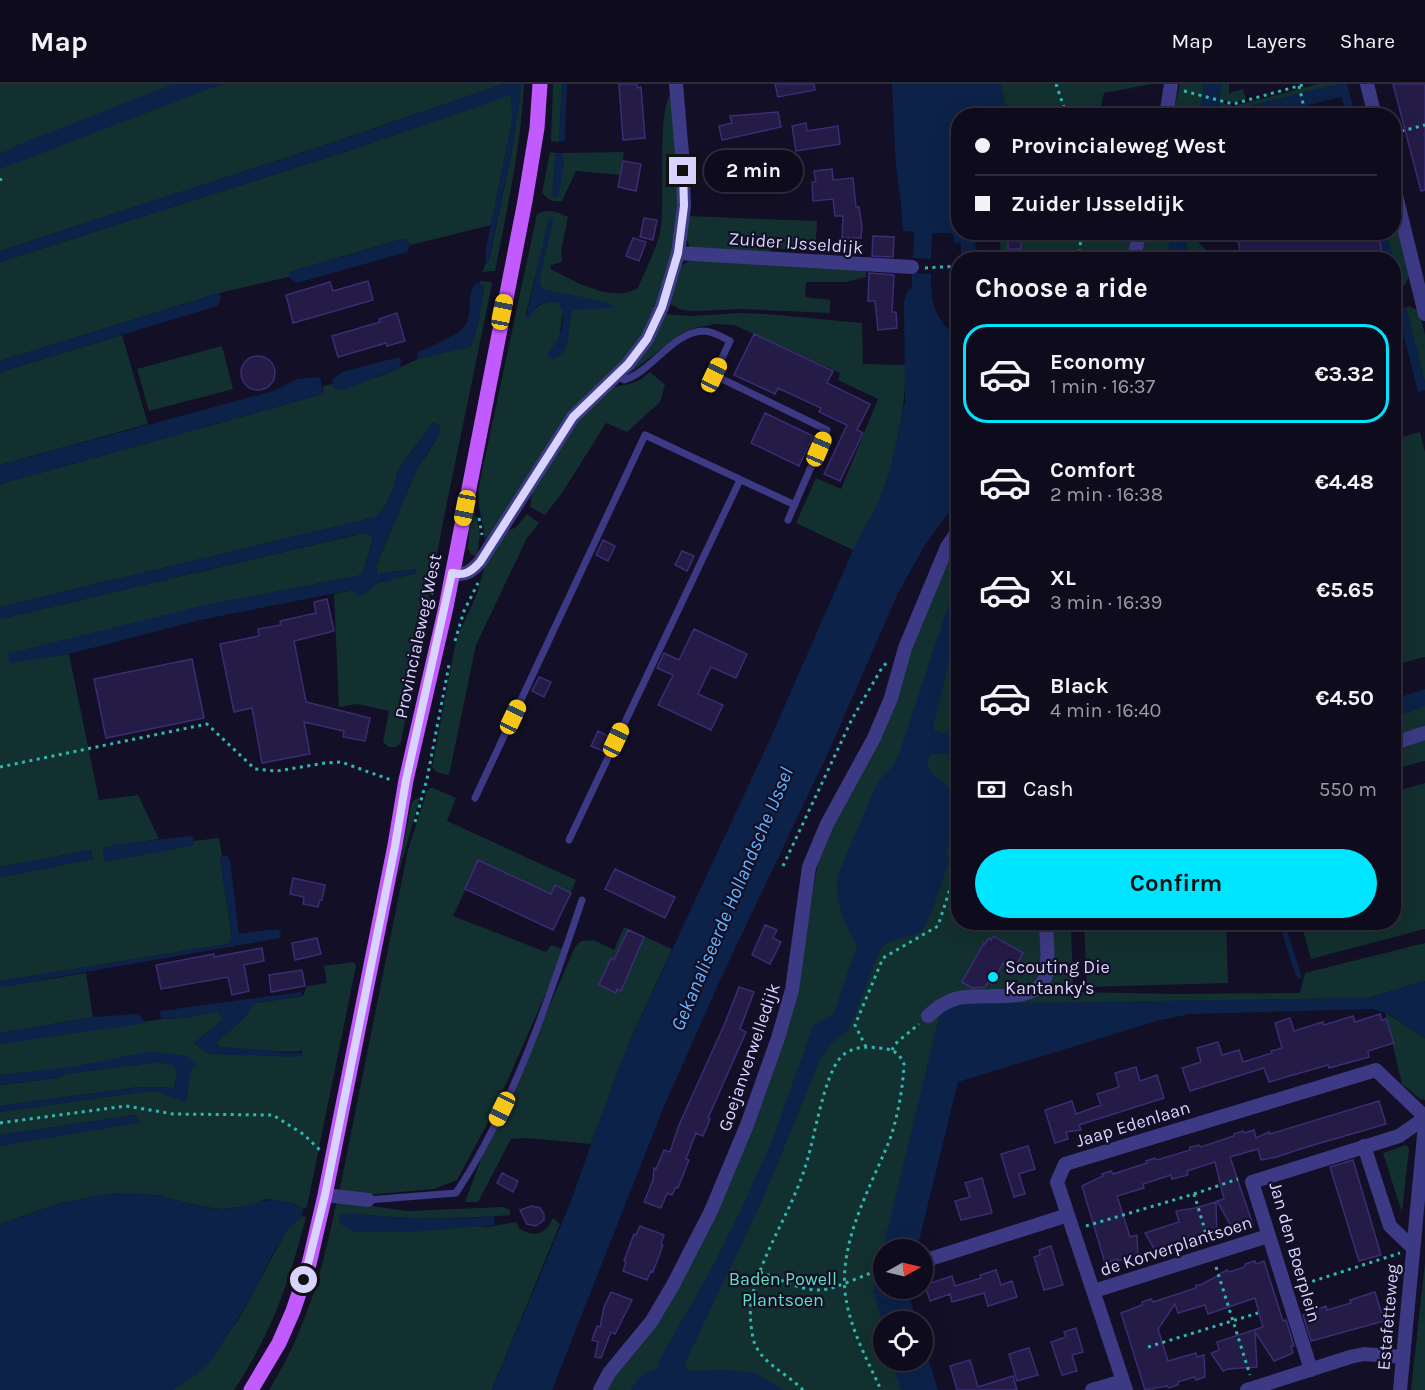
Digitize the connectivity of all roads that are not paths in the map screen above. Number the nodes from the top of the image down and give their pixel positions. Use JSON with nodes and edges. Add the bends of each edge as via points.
{"nodes":[{"id":1,"x":540,"y":84,"type":"edge"},
{"id":2,"x":676,"y":84,"type":"edge"},
{"id":3,"x":1367,"y":84,"type":"edge"},
{"id":4,"x":1175,"y":87,"type":"edge"},
{"id":5,"x":1168,"y":108,"type":"edge"},
{"id":6,"x":1373,"y":108,"type":"edge"},
{"id":7,"x":1401,"y":212,"type":"edge"},
{"id":8,"x":678,"y":253,"type":"junction"},
{"id":9,"x":912,"y":267,"type":"road end"},
{"id":10,"x":1422,"y":287,"type":"edge"},
{"id":11,"x":1425,"y":314,"type":"edge"},
{"id":12,"x":615,"y":375,"type":"junction"},
{"id":13,"x":740,"y":480,"type":"junction"},
{"id":14,"x":795,"y":505,"type":"junction"},
{"id":15,"x":788,"y":520,"type":"dead end"},
{"id":16,"x":951,"y":541,"type":"edge"},
{"id":17,"x":452,"y":573,"type":"junction"},
{"id":18,"x":1425,"y":733,"type":"edge"},
{"id":19,"x":1401,"y":741,"type":"edge"},
{"id":20,"x":475,"y":798,"type":"dead end"},
{"id":21,"x":569,"y":840,"type":"dead end"},
{"id":22,"x":582,"y":900,"type":"dead end"},
{"id":23,"x":1046,"y":930,"type":"edge"},
{"id":24,"x":928,"y":1016,"type":"road end"},
{"id":25,"x":1425,"y":1118,"type":"edge"},
{"id":26,"x":1425,"y":1125,"type":"edge"},
{"id":27,"x":1364,"y":1146,"type":"junction"},
{"id":28,"x":325,"y":1195,"type":"junction"},
{"id":29,"x":368,"y":1200,"type":"joint"},
{"id":30,"x":1068,"y":1215,"type":"junction"},
{"id":31,"x":1268,"y":1236,"type":"junction"},
{"id":32,"x":1412,"y":1247,"type":"junction"},
{"id":33,"x":933,"y":1258,"type":"edge"},
{"id":34,"x":1094,"y":1291,"type":"junction"},
{"id":35,"x":1403,"y":1357,"type":"junction"},
{"id":36,"x":1311,"y":1370,"type":"junction"},
{"id":37,"x":1125,"y":1386,"type":"edge"},
{"id":38,"x":1251,"y":1389,"type":"edge"},
{"id":39,"x":251,"y":1390,"type":"edge"},
{"id":40,"x":600,"y":1390,"type":"edge"},
{"id":41,"x":1092,"y":1390,"type":"edge"},
{"id":42,"x":1400,"y":1390,"type":"edge"}],
"edges":[{"from":1,"to":17,"type":"main road","name":"Provincialeweg West","via":[[525,201]]},
{"from":2,"to":8,"type":"street","via":[[684,206]]},
{"from":3,"to":6,"type":"street"},
{"from":4,"to":5,"type":"street"},
{"from":7,"to":10,"type":"street"},
{"from":8,"to":9,"type":"street","name":"Zuider IJsseldijk"},
{"from":8,"to":12,"type":"street","via":[[662,307],[647,339]]},
{"from":10,"to":11,"type":"street"},
{"from":12,"to":14,"type":"lane","via":[[624,380],[634,377],[682,339],[702,331],[730,341],[714,375],[827,430]]},
{"from":12,"to":17,"type":"street","via":[[573,417],[480,562],[463,575]]},
{"from":13,"to":14,"type":"lane"},
{"from":13,"to":20,"type":"lane","via":[[645,435]]},
{"from":13,"to":21,"type":"lane"},
{"from":14,"to":15,"type":"lane"},
{"from":16,"to":40,"type":"street","name":"Goejanverwelledijk","via":[[905,648],[891,698],[874,738],[827,824],[809,867],[792,990],[747,1125],[711,1210],[673,1285],[651,1322]]},
{"from":17,"to":28,"type":"main road","name":"Provincialeweg West","via":[[408,770]]},
{"from":18,"to":19,"type":"street"},
{"from":22,"to":29,"type":"lane","via":[[554,984],[510,1092],[474,1166],[456,1193]]},
{"from":23,"to":24,"type":"street","via":[[1047,976],[1041,988],[1029,994],[957,998]]},
{"from":25,"to":27,"type":"street","name":"Jan den Boerplein","via":[[1399,1136]]},
{"from":25,"to":30,"type":"street","name":"Jaap Edenlaan","via":[[1376,1070],[1065,1164],[1057,1182]]},
{"from":26,"to":32,"type":"street","name":"Estafetteweg"},
{"from":27,"to":31,"type":"street","name":"Jan den Boerplein","via":[[1252,1182]]},
{"from":27,"to":32,"type":"street","name":"Estafetteweg","via":[[1390,1226]]},
{"from":28,"to":29,"type":"street"},
{"from":28,"to":39,"type":"main road","name":"Provincialeweg West","via":[[293,1311]]},
{"from":30,"to":33,"type":"street"},
{"from":30,"to":34,"type":"street","name":"Jaap Edenlaan"},
{"from":31,"to":34,"type":"street","name":"de Korverplantsoen"},
{"from":31,"to":36,"type":"street","name":"Jan den Boerplein"},
{"from":32,"to":35,"type":"street","name":"Estafetteweg"},
{"from":34,"to":37,"type":"street","name":"Jaap Edenlaan"},
{"from":35,"to":36,"type":"street","via":[[1364,1354]]},
{"from":35,"to":42,"type":"street","name":"Estafetteweg"},
{"from":36,"to":38,"type":"street"},
{"from":37,"to":41,"type":"street"}]}
